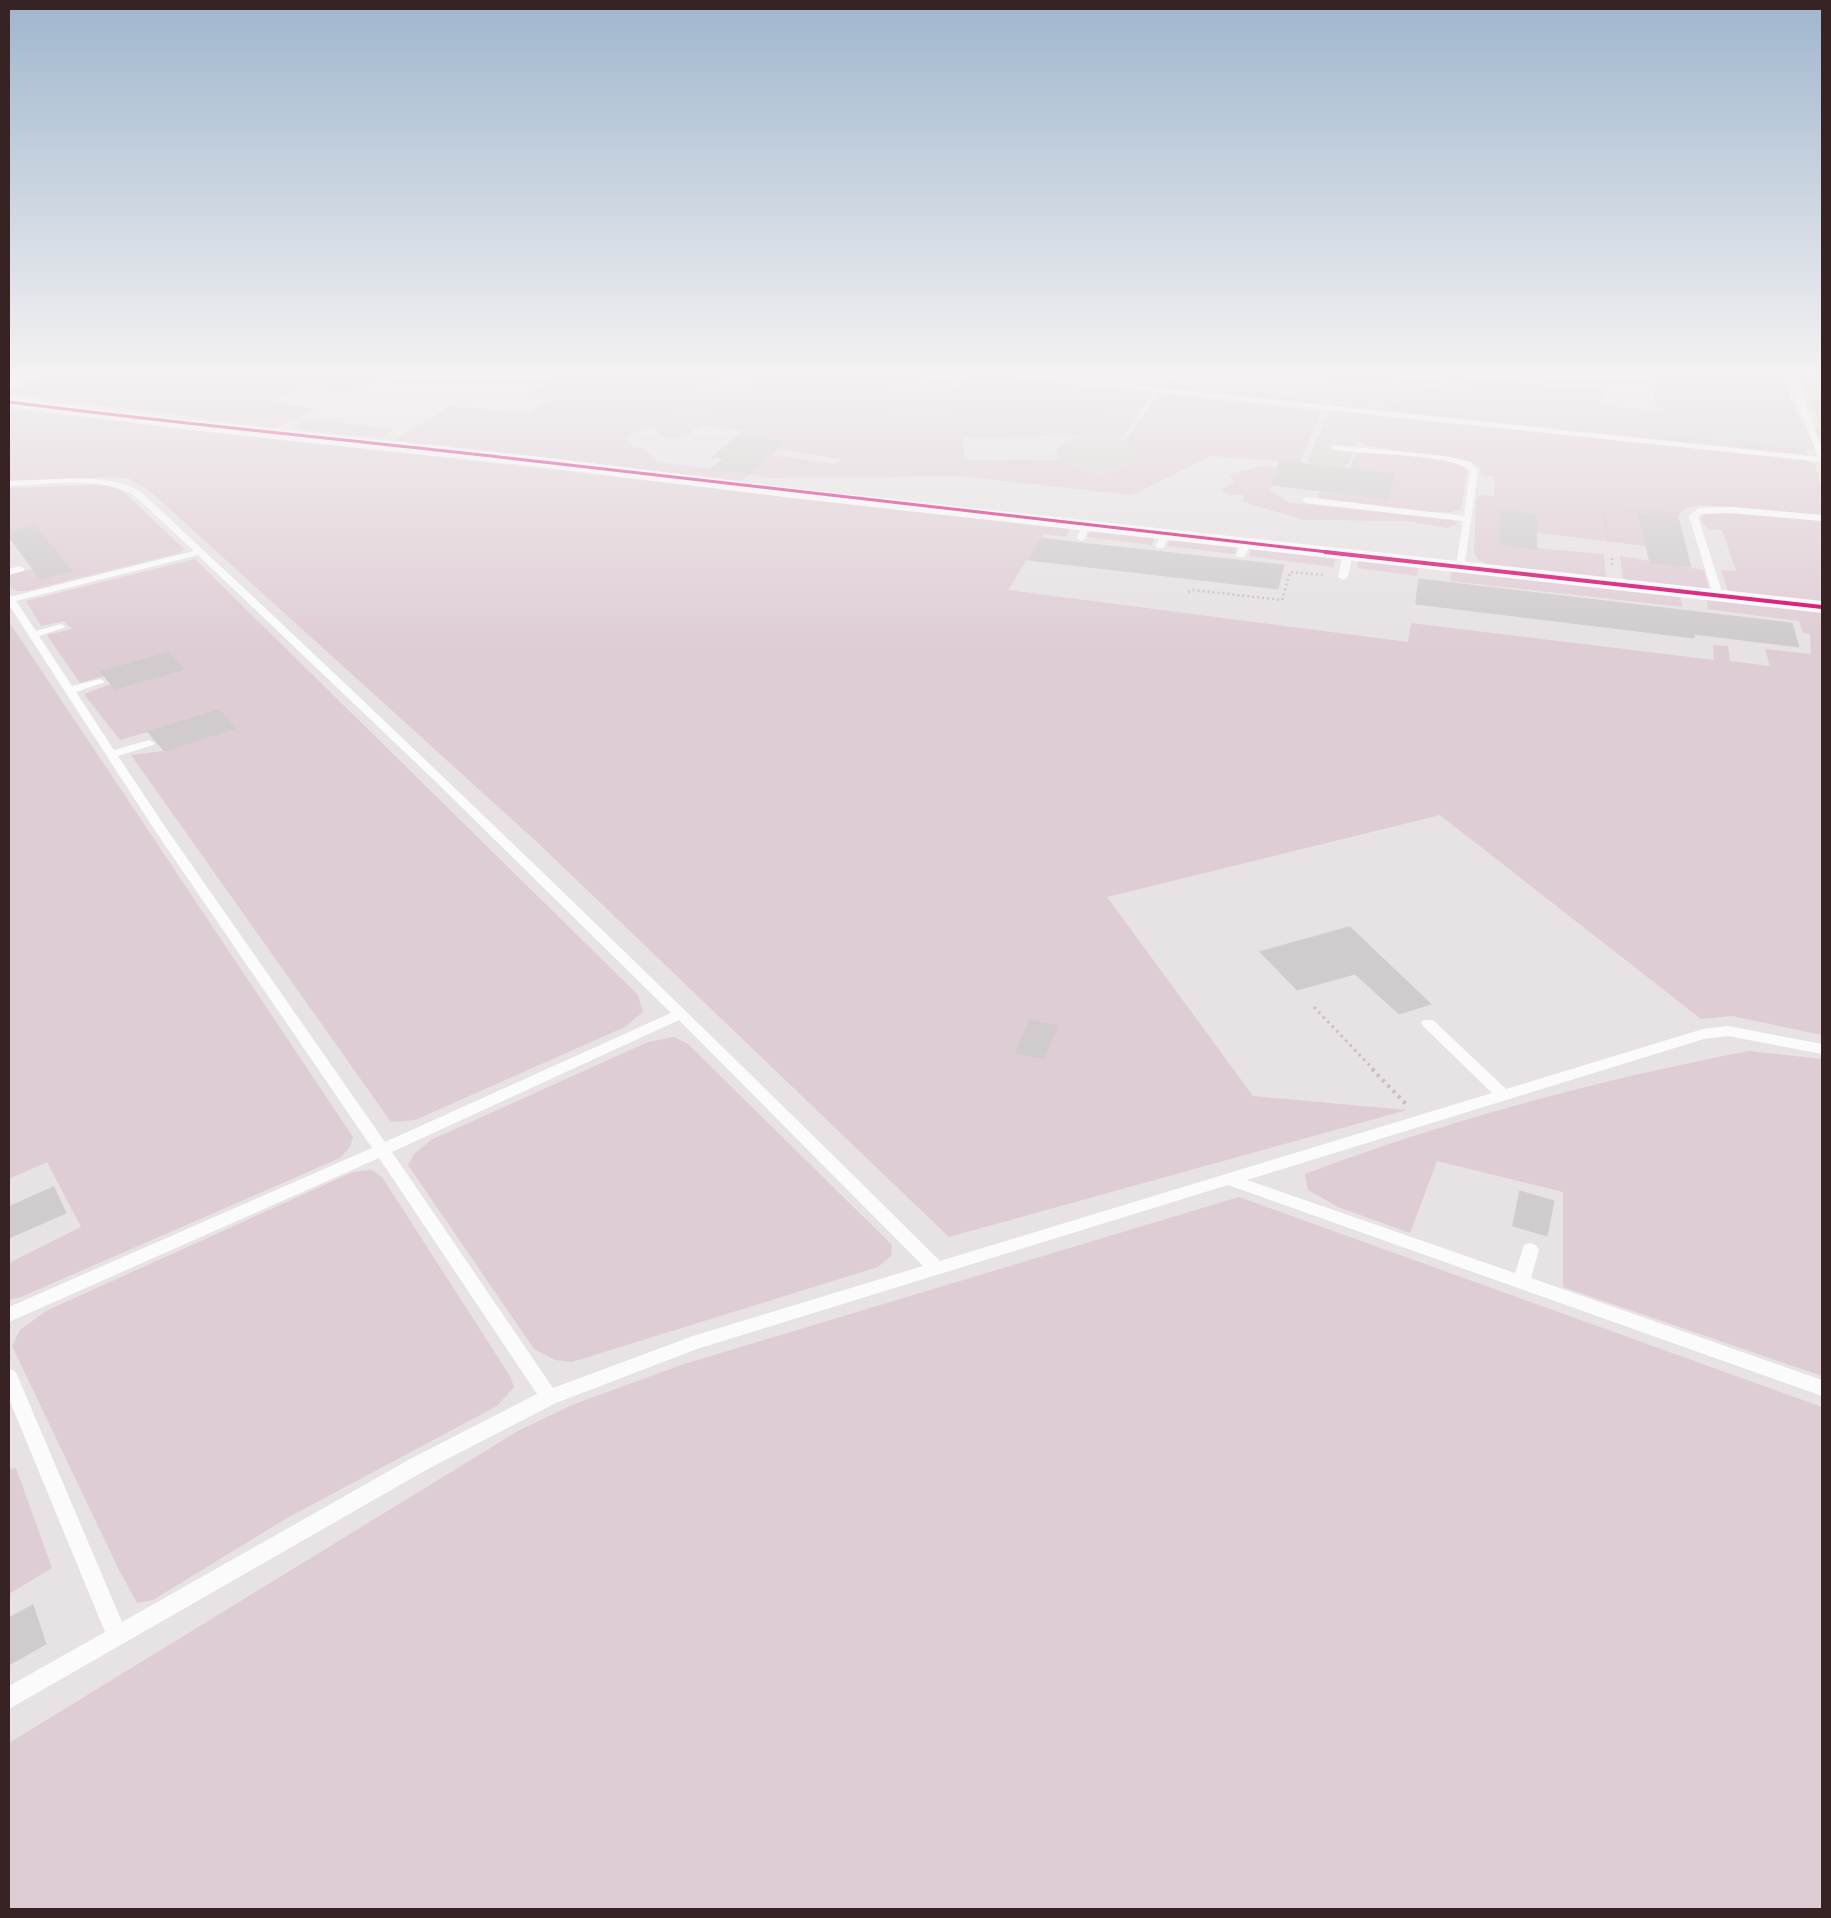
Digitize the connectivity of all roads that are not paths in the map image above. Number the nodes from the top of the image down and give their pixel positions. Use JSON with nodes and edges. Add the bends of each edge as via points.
{"nodes":[{"id":1,"x":569,"y":466,"type":"edge"},
{"id":2,"x":1469,"y":466,"type":"edge"},
{"id":3,"x":9,"y":484,"type":"edge"},
{"id":4,"x":1306,"y":500,"type":"dead end"},
{"id":5,"x":1822,"y":518,"type":"edge"},
{"id":6,"x":1468,"y":519,"type":"junction"},
{"id":7,"x":200,"y":552,"type":"junction"},
{"id":8,"x":1348,"y":553,"type":"junction"},
{"id":9,"x":1462,"y":566,"type":"junction"},
{"id":10,"x":20,"y":569,"type":"dead end"},
{"id":11,"x":9,"y":572,"type":"edge"},
{"id":12,"x":1343,"y":577,"type":"road end"},
{"id":13,"x":1718,"y":595,"type":"junction"},
{"id":14,"x":9,"y":599,"type":"edge"},
{"id":15,"x":1822,"y":607,"type":"edge"},
{"id":16,"x":61,"y":627,"type":"dead end"},
{"id":17,"x":33,"y":635,"type":"junction"},
{"id":18,"x":100,"y":682,"type":"dead end"},
{"id":19,"x":69,"y":690,"type":"junction"},
{"id":20,"x":149,"y":743,"type":"dead end"},
{"id":21,"x":111,"y":754,"type":"junction"},
{"id":22,"x":682,"y":1013,"type":"junction"},
{"id":23,"x":1428,"y":1023,"type":"dead end"},
{"id":24,"x":1822,"y":1049,"type":"edge"},
{"id":25,"x":1503,"y":1095,"type":"junction"},
{"id":26,"x":382,"y":1150,"type":"junction"},
{"id":27,"x":1228,"y":1179,"type":"junction"},
{"id":28,"x":1530,"y":1250,"type":"dead end"},
{"id":29,"x":936,"y":1268,"type":"junction"},
{"id":30,"x":1520,"y":1282,"type":"junction"},
{"id":31,"x":9,"y":1315,"type":"edge"},
{"id":32,"x":9,"y":1377,"type":"edge"},
{"id":33,"x":1822,"y":1388,"type":"edge"},
{"id":34,"x":548,"y":1397,"type":"junction"},
{"id":35,"x":117,"y":1636,"type":"junction"},
{"id":36,"x":9,"y":1698,"type":"edge"}],
"edges":[{"from":1,"to":8,"type":"street","via":[[1163,540],[1244,549]]},
{"from":2,"to":6,"type":"lane","via":[[1474,471]]},
{"from":3,"to":7,"type":"lane","via":[[110,482],[128,487]]},
{"from":4,"to":6,"type":"lane"},
{"from":5,"to":13,"type":"lane","via":[[1699,510],[1694,516]]},
{"from":6,"to":9,"type":"lane"},
{"from":7,"to":14,"type":"lane"},
{"from":7,"to":22,"type":"lane","via":[[321,664]]},
{"from":8,"to":9,"type":"street"},
{"from":8,"to":12,"type":"lane"},
{"from":9,"to":13,"type":"street"},
{"from":10,"to":11,"type":"lane"},
{"from":13,"to":15,"type":"street"},
{"from":14,"to":17,"type":"lane"},
{"from":16,"to":17,"type":"lane"},
{"from":17,"to":19,"type":"lane"},
{"from":18,"to":19,"type":"lane"},
{"from":19,"to":21,"type":"lane"},
{"from":20,"to":21,"type":"lane"},
{"from":21,"to":26,"type":"lane"},
{"from":22,"to":26,"type":"lane"},
{"from":22,"to":29,"type":"lane"},
{"from":23,"to":25,"type":"lane"},
{"from":24,"to":25,"type":"lane","via":[[1728,1031],[1703,1034]]},
{"from":25,"to":27,"type":"lane"},
{"from":26,"to":31,"type":"lane"},
{"from":26,"to":34,"type":"lane"},
{"from":27,"to":29,"type":"lane"},
{"from":27,"to":30,"type":"lane"},
{"from":28,"to":30,"type":"lane"},
{"from":29,"to":34,"type":"lane","via":[[693,1343]]},
{"from":30,"to":33,"type":"lane"},
{"from":32,"to":35,"type":"lane"},
{"from":34,"to":35,"type":"lane","via":[[419,1464]]},
{"from":35,"to":36,"type":"lane"}]}
